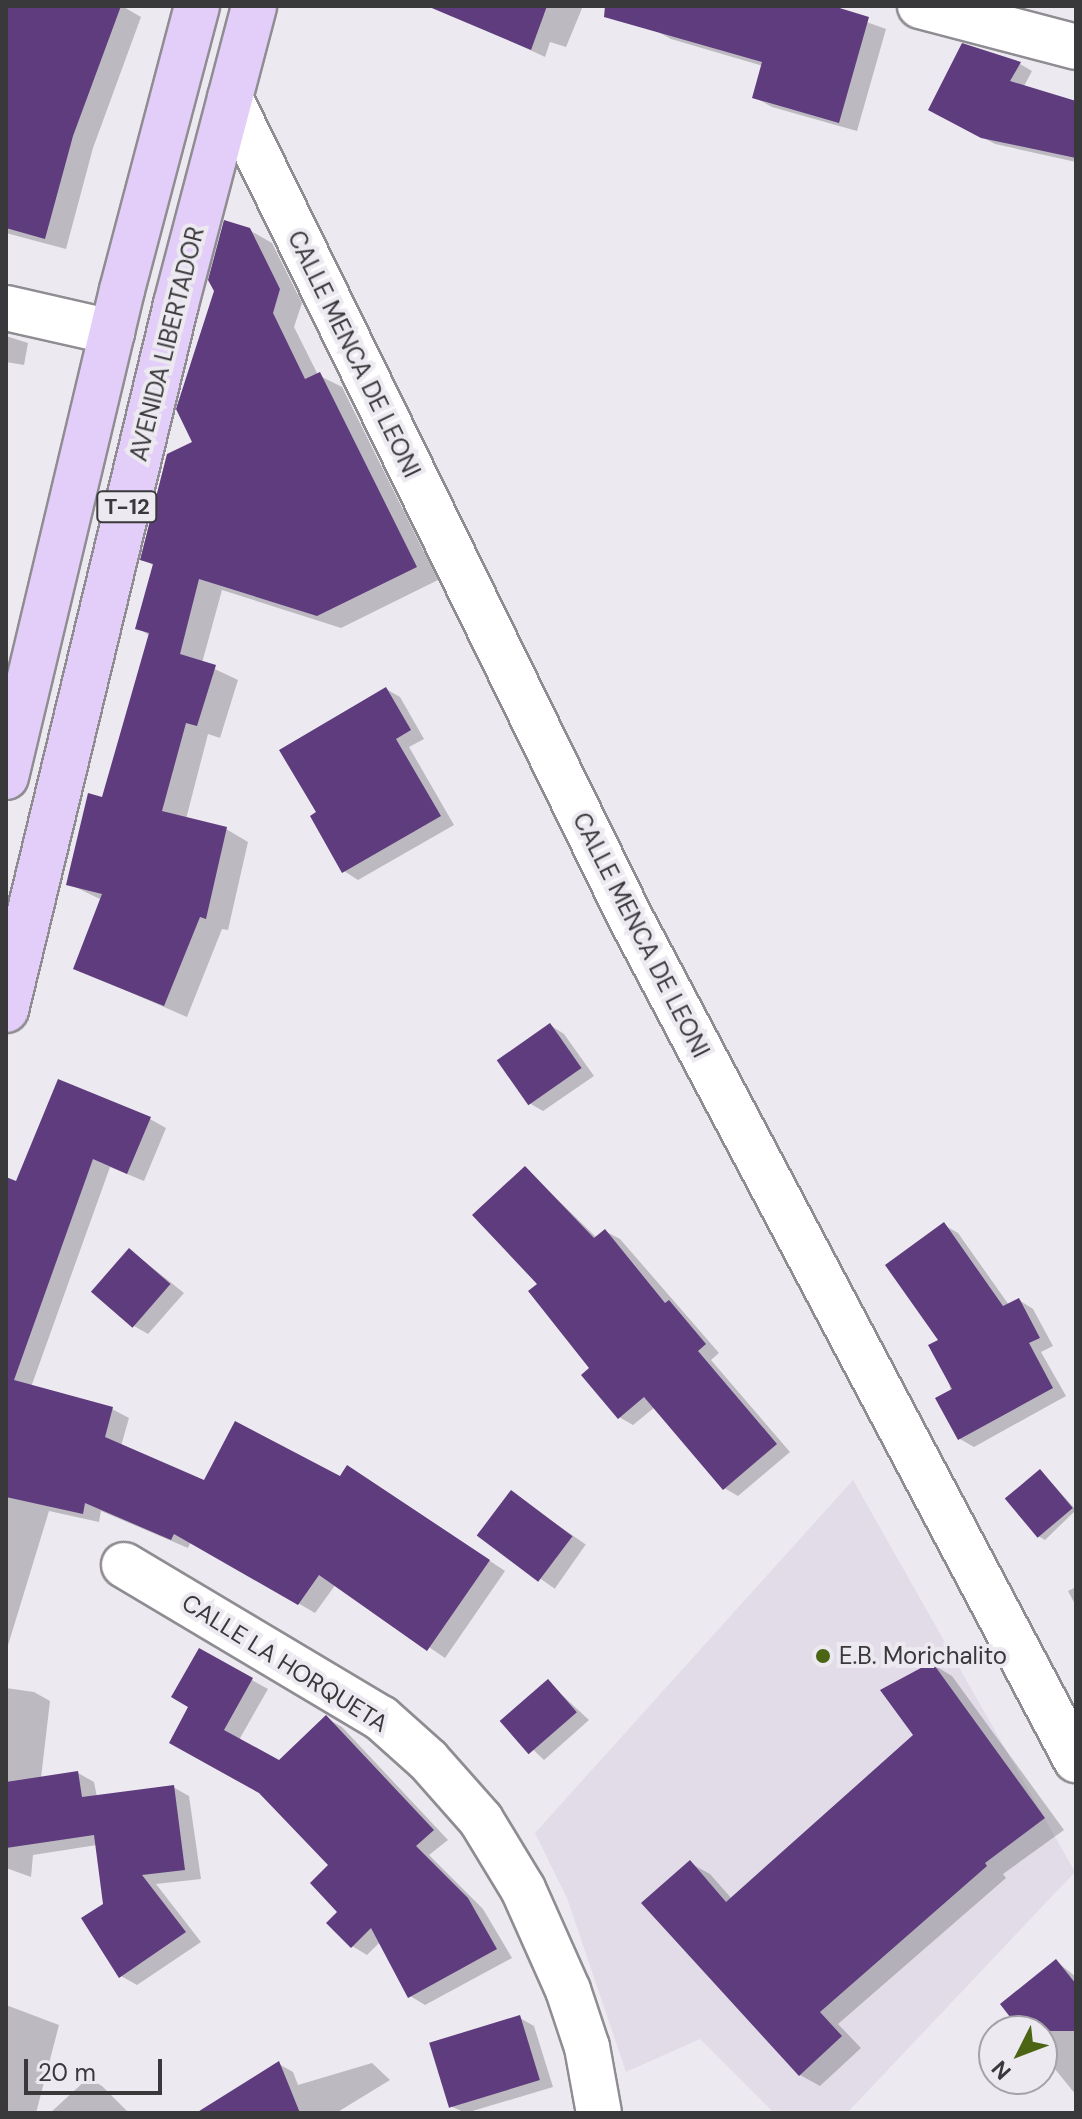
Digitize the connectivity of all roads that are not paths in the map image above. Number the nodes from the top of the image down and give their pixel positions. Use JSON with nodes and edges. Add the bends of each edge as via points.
{"nodes":[{"id":1,"x":197,"y":6,"type":"edge"},
{"id":2,"x":254,"y":6,"type":"edge"},
{"id":3,"x":920,"y":6,"type":"edge"},
{"id":4,"x":1076,"y":47,"type":"edge"},
{"id":5,"x":230,"y":98,"type":"junction"},
{"id":6,"x":6,"y":308,"type":"edge"},
{"id":7,"x":112,"y":332,"type":"junction"},
{"id":8,"x":6,"y":777,"type":"edge"},
{"id":9,"x":6,"y":1010,"type":"edge"},
{"id":10,"x":124,"y":1565,"type":"dead end"},
{"id":11,"x":1076,"y":1760,"type":"edge"},
{"id":12,"x":599,"y":2113,"type":"edge"}],
"edges":[{"from":1,"to":7,"type":"highway","number":"T-12"},
{"from":2,"to":5,"type":"highway","name":"AVENIDA LIBERTADOR","number":"T-12"},
{"from":3,"to":4,"type":"street"},
{"from":5,"to":9,"type":"highway","name":"AVENIDA LIBERTADOR","number":"T-12"},
{"from":5,"to":11,"type":"street","name":"CALLE MENCA DE LEONI","via":[[630,917]]},
{"from":6,"to":7,"type":"street"},
{"from":7,"to":8,"type":"highway","number":"T-12"},
{"from":10,"to":12,"type":"street","name":"CALLE LA HORQUETA","via":[[381,1718],[428,1760],[481,1820],[523,1889],[568,1990],[587,2047]]}]}
